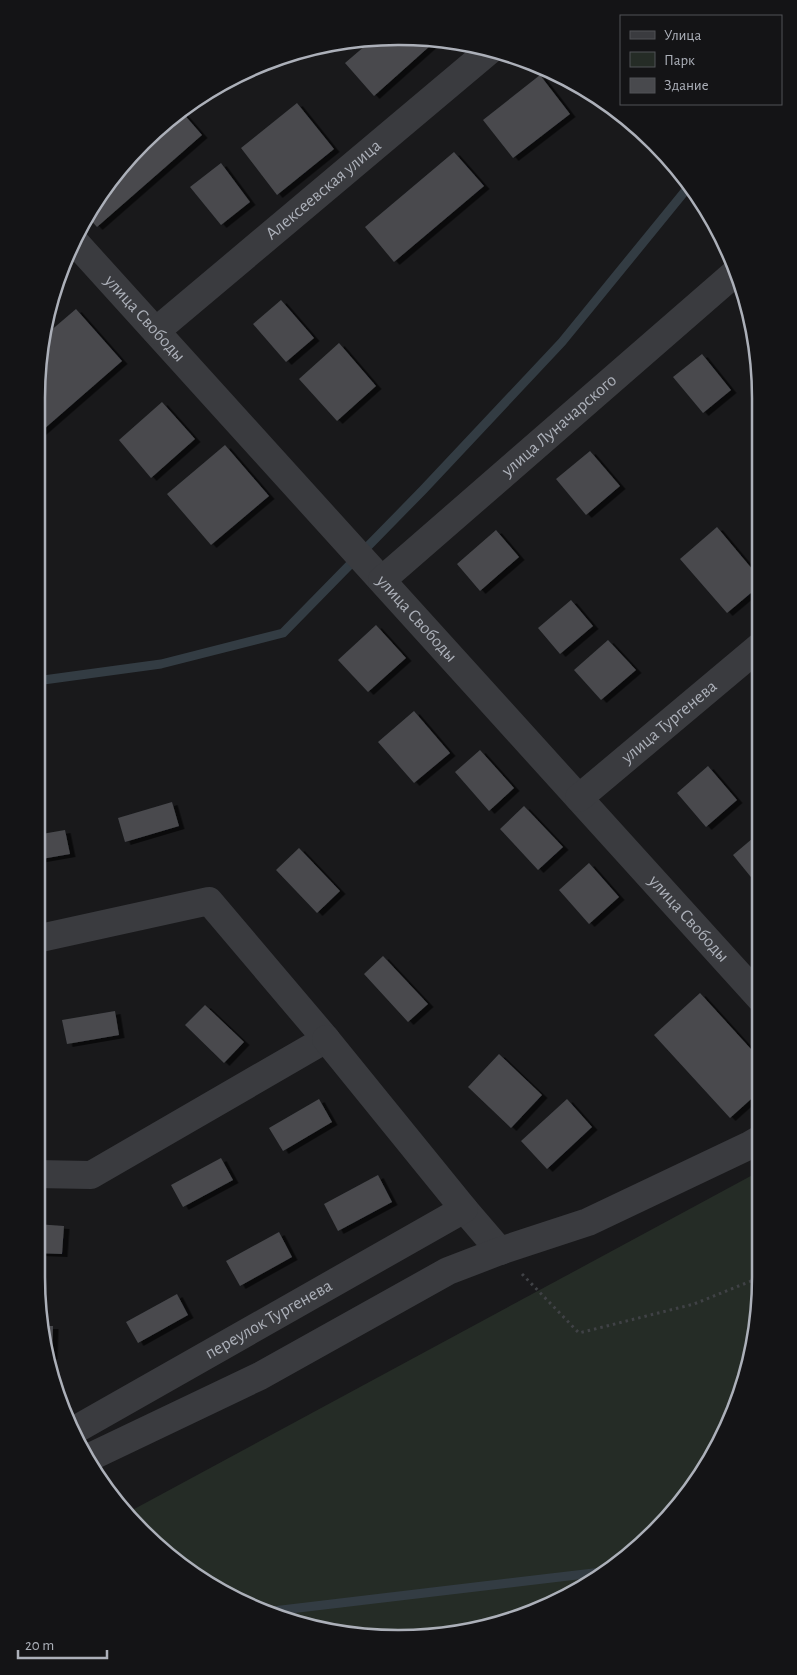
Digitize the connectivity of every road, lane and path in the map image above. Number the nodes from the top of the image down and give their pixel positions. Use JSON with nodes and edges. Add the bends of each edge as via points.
{"nodes":[{"id":1,"x":483,"y":56,"type":"edge"},
{"id":2,"x":79,"y":247,"type":"edge"},
{"id":3,"x":730,"y":277,"type":"edge"},
{"id":4,"x":156,"y":331,"type":"junction"},
{"id":5,"x":382,"y":580,"type":"junction"},
{"id":6,"x":752,"y":653,"type":"edge"},
{"id":7,"x":579,"y":798,"type":"junction"},
{"id":8,"x":45,"y":937,"type":"edge"},
{"id":9,"x":752,"y":989,"type":"edge"},
{"id":10,"x":326,"y":1039,"type":"junction"},
{"id":11,"x":752,"y":1144,"type":"edge"},
{"id":12,"x":45,"y":1174,"type":"edge"},
{"id":13,"x":464,"y":1209,"type":"junction"},
{"id":14,"x":500,"y":1251,"type":"junction"},
{"id":15,"x":752,"y":1282,"type":"edge"},
{"id":16,"x":79,"y":1429,"type":"edge"},
{"id":17,"x":94,"y":1455,"type":"edge"}],
"edges":[{"from":1,"to":4,"type":"street","name":"Алексеевская улица"},
{"from":2,"to":4,"type":"street","name":"улица Свободы"},
{"from":3,"to":5,"type":"street","name":"улица Луначарского"},
{"from":4,"to":5,"type":"street","name":"улица Свободы"},
{"from":5,"to":7,"type":"street","name":"улица Свободы"},
{"from":6,"to":7,"type":"street","name":"улица Тургенева"},
{"from":7,"to":9,"type":"street","name":"улица Свободы"},
{"from":8,"to":10,"type":"street","via":[[209,901]]},
{"from":10,"to":12,"type":"street","via":[[91,1175]]},
{"from":10,"to":13,"type":"street"},
{"from":11,"to":14,"type":"street","via":[[588,1222]]},
{"from":13,"to":14,"type":"street"},
{"from":13,"to":16,"type":"street","name":"переулок Тургенева"},
{"from":14,"to":15,"type":"path","via":[[579,1333],[694,1304]]},
{"from":14,"to":17,"type":"street","via":[[448,1271],[260,1376]]}]}
